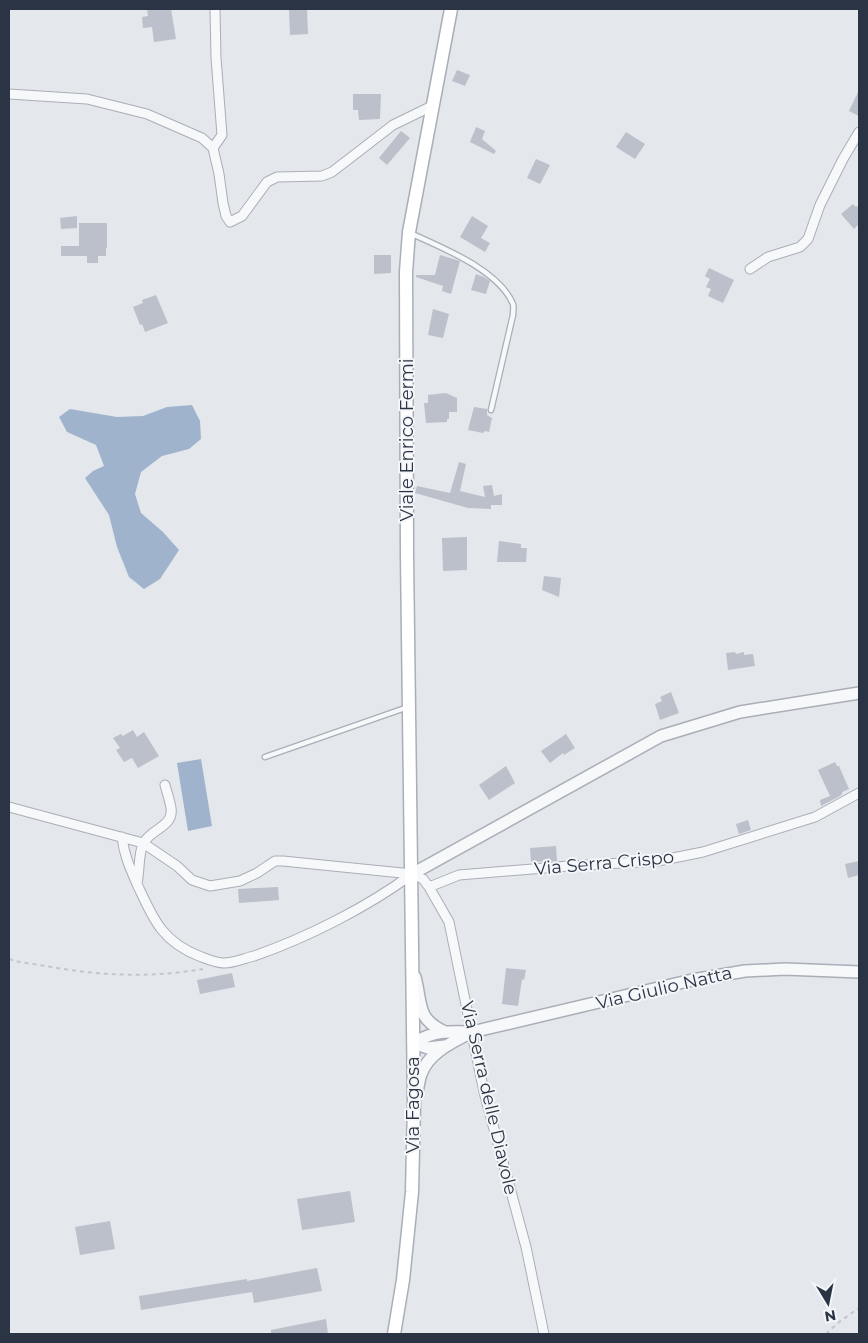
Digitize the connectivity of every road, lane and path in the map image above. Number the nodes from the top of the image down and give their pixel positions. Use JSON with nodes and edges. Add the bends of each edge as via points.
{"nodes":[{"id":1,"x":215,"y":9,"type":"edge"},
{"id":2,"x":451,"y":9,"type":"edge"},
{"id":3,"x":9,"y":94,"type":"edge"},
{"id":4,"x":432,"y":106,"type":"junction"},
{"id":5,"x":859,"y":132,"type":"edge"},
{"id":6,"x":213,"y":148,"type":"junction"},
{"id":7,"x":409,"y":232,"type":"junction"},
{"id":8,"x":750,"y":269,"type":"dead end"},
{"id":9,"x":491,"y":410,"type":"dead end"},
{"id":10,"x":859,"y":693,"type":"edge"},
{"id":11,"x":410,"y":706,"type":"junction"},
{"id":12,"x":265,"y":757,"type":"dead end"},
{"id":13,"x":166,"y":785,"type":"dead end"},
{"id":14,"x":859,"y":793,"type":"edge"},
{"id":15,"x":9,"y":807,"type":"edge"},
{"id":16,"x":122,"y":837,"type":"junction"},
{"id":17,"x":144,"y":843,"type":"junction"},
{"id":18,"x":412,"y":874,"type":"junction"},
{"id":19,"x":137,"y":883,"type":"junction"},
{"id":20,"x":429,"y":887,"type":"junction"},
{"id":21,"x":9,"y":959,"type":"edge"},
{"id":22,"x":225,"y":963,"type":"junction"},
{"id":23,"x":413,"y":972,"type":"junction"},
{"id":24,"x":859,"y":972,"type":"edge"},
{"id":25,"x":443,"y":1031,"type":"junction"},
{"id":26,"x":472,"y":1032,"type":"junction"},
{"id":27,"x":413,"y":1044,"type":"junction"},
{"id":28,"x":446,"y":1045,"type":"junction"},
{"id":29,"x":414,"y":1104,"type":"junction"},
{"id":30,"x":859,"y":1308,"type":"edge"},
{"id":31,"x":394,"y":1334,"type":"edge"},
{"id":32,"x":544,"y":1334,"type":"edge"},
{"id":33,"x":826,"y":1334,"type":"edge"}],
"edges":[{"from":1,"to":6,"type":"street","via":[[222,135]]},
{"from":2,"to":4,"type":"main road","name":"Viale Enrico Fermi"},
{"from":3,"to":6,"type":"street","via":[[87,99],[147,114],[202,138]]},
{"from":4,"to":6,"type":"street","via":[[393,126],[332,172],[322,176],[277,177],[267,182],[242,216],[230,222],[223,203]]},
{"from":4,"to":7,"type":"main road","name":"Viale Enrico Fermi"},
{"from":5,"to":8,"type":"street","via":[[824,198],[808,240],[800,247],[768,257]]},
{"from":7,"to":9,"type":"lane","via":[[489,274],[513,304]]},
{"from":7,"to":11,"type":"main road","name":"Viale Enrico Fermi","via":[[406,301]]},
{"from":10,"to":18,"type":"street","via":[[740,712],[661,736]]},
{"from":11,"to":12,"type":"lane"},
{"from":11,"to":18,"type":"main road","name":"Viale Enrico Fermi"},
{"from":13,"to":17,"type":"street","via":[[172,811],[168,822],[151,833]]},
{"from":14,"to":20,"type":"street","name":"Via Serra Crispo","via":[[815,817],[703,852],[658,861],[459,875]]},
{"from":15,"to":16,"type":"street"},
{"from":16,"to":17,"type":"street"},
{"from":16,"to":19,"type":"street","via":[[124,852]]},
{"from":17,"to":18,"type":"street","via":[[192,880],[210,886],[240,881],[275,861]]},
{"from":17,"to":19,"type":"street"},
{"from":18,"to":20,"type":"street","name":"Via Serra delle Diavole","via":[[423,879]]},
{"from":18,"to":22,"type":"street","via":[[392,889],[325,925],[274,949]]},
{"from":18,"to":23,"type":"main road","name":"Via Fagosa"},
{"from":19,"to":22,"type":"street","via":[[148,911],[173,942],[192,953]]},
{"from":20,"to":26,"type":"street","name":"Via Serra delle Diavole","via":[[449,922]]},
{"from":21,"to":22,"type":"path","via":[[110,975],[197,970]]},
{"from":23,"to":25,"type":"street","via":[[422,1013],[431,1026]]},
{"from":23,"to":27,"type":"main road","name":"Via Fagosa"},
{"from":24,"to":26,"type":"street","name":"Via Giulio Natta","via":[[745,970]]},
{"from":25,"to":26,"type":"street"},
{"from":25,"to":27,"type":"street","via":[[427,1035]]},
{"from":26,"to":28,"type":"street"},
{"from":26,"to":32,"type":"street","name":"Via Serra delle Diavole","via":[[484,1092],[526,1247]]},
{"from":27,"to":28,"type":"street","via":[[428,1048]]},
{"from":27,"to":29,"type":"main road","name":"Via Fagosa"},
{"from":28,"to":29,"type":"street","via":[[430,1059],[422,1073]]},
{"from":29,"to":31,"type":"main road","name":"Via Fagosa","via":[[412,1192]]},
{"from":30,"to":33,"type":"path"}]}
